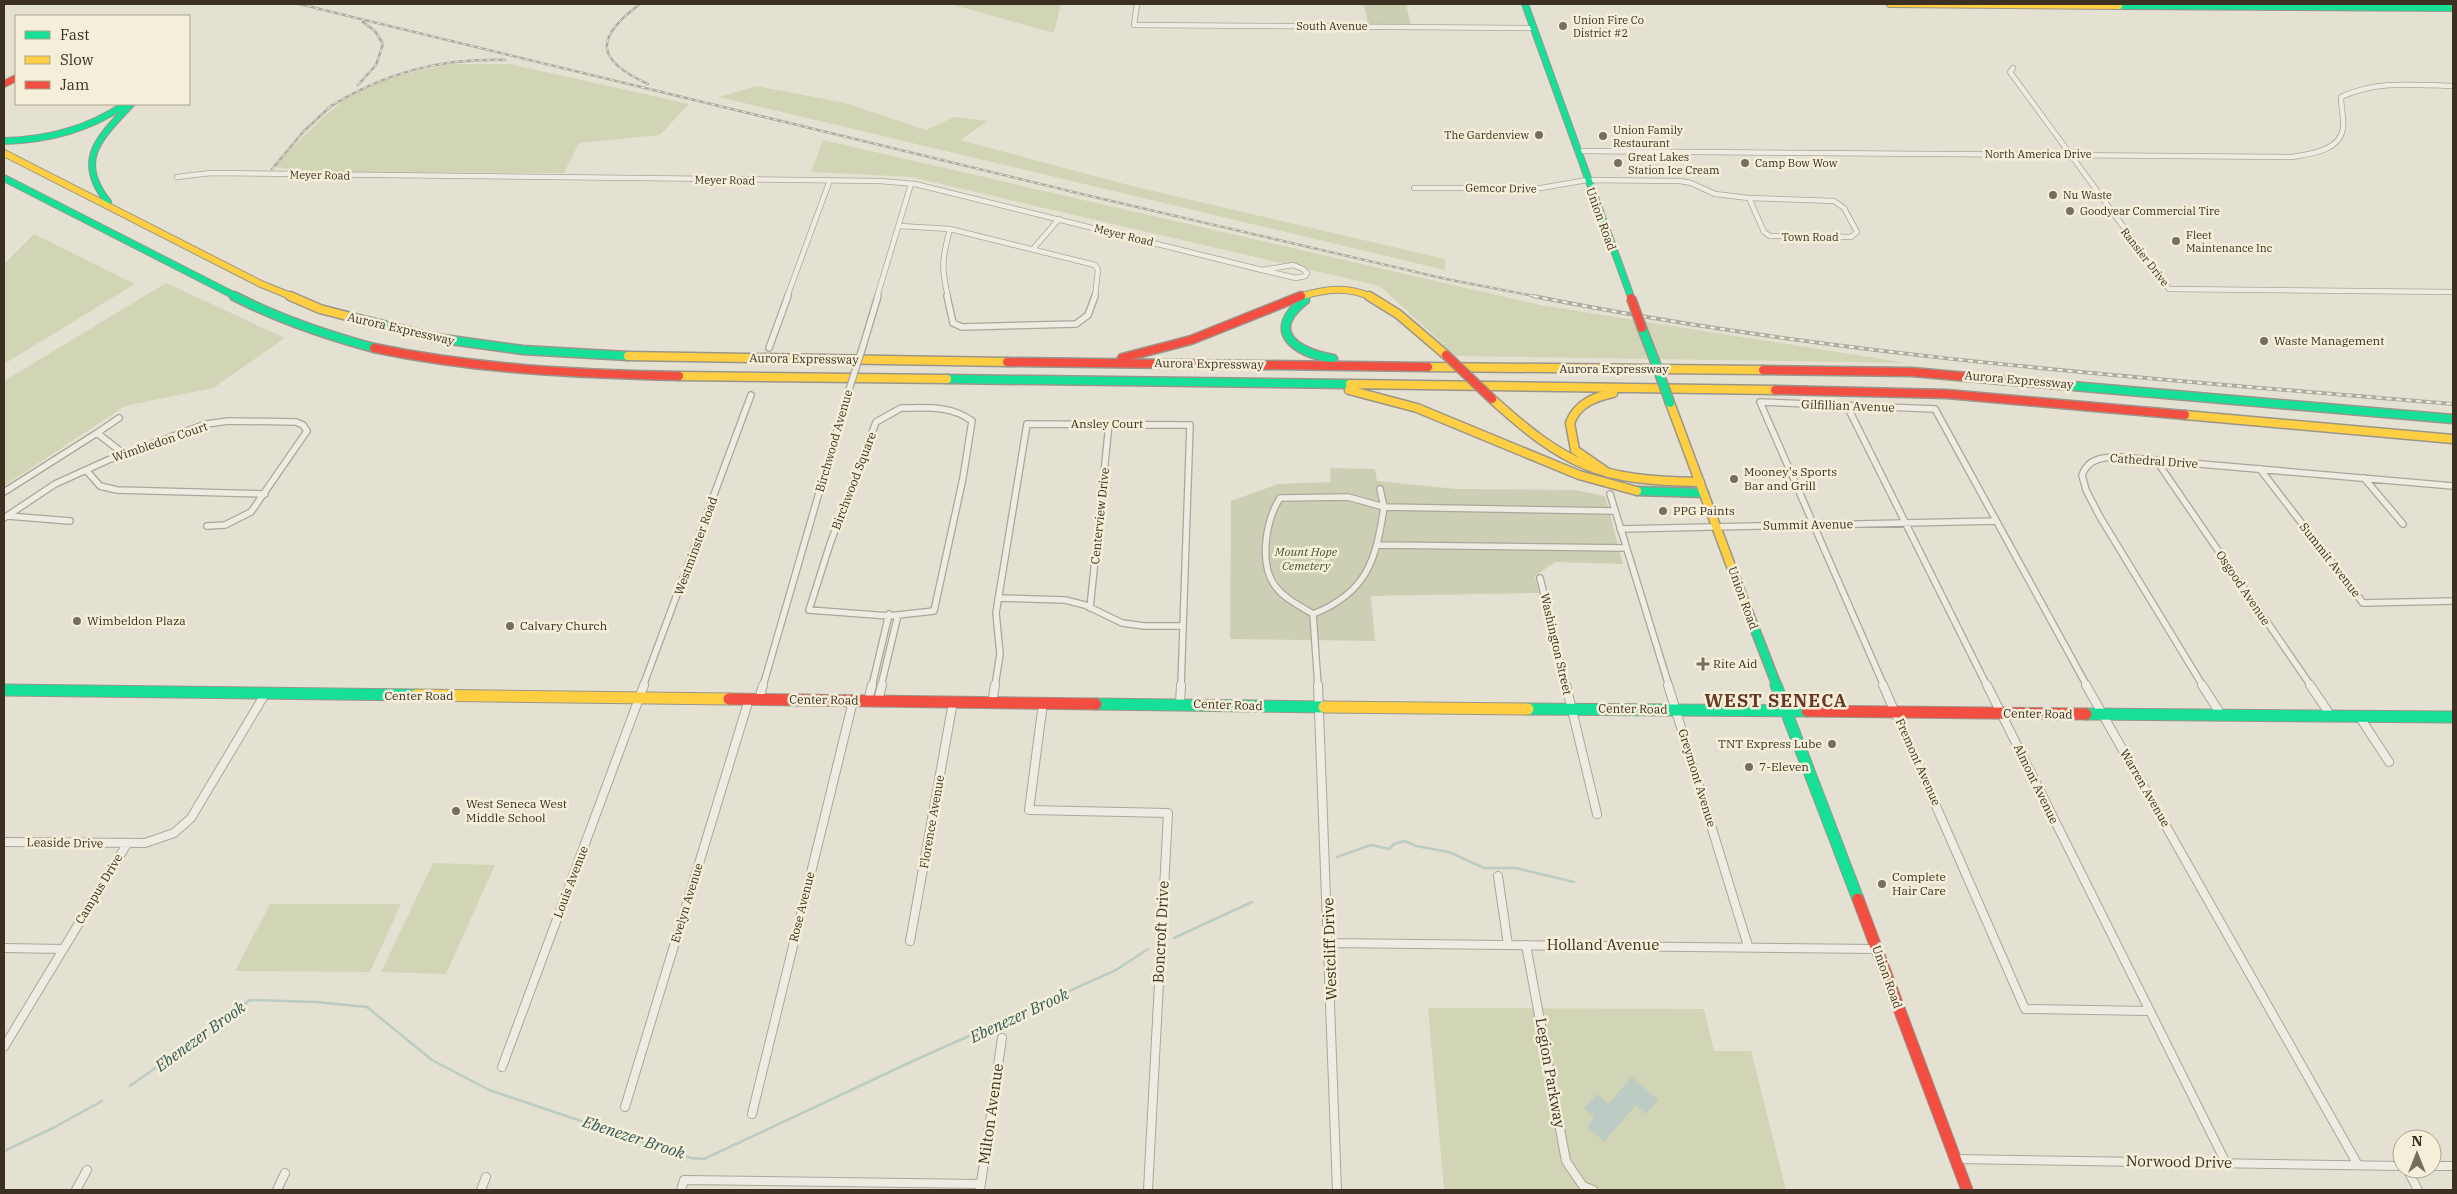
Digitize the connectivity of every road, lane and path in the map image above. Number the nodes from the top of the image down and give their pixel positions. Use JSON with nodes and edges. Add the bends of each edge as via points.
{"nodes":[{"id":1,"x":1137,"y":4,"type":"edge"},
{"id":2,"x":1525,"y":4,"type":"edge"},
{"id":3,"x":1890,"y":4,"type":"edge"},
{"id":4,"x":2453,"y":8,"type":"edge"},
{"id":5,"x":1533,"y":28,"type":"junction"},
{"id":6,"x":2013,"y":68,"type":"dead end"},
{"id":7,"x":2453,"y":86,"type":"edge"},
{"id":8,"x":124,"y":105,"type":"edge"},
{"id":9,"x":130,"y":105,"type":"edge"},
{"id":10,"x":4,"y":140,"type":"edge"},
{"id":11,"x":1577,"y":151,"type":"junction"},
{"id":12,"x":4,"y":153,"type":"edge"},
{"id":13,"x":2069,"y":154,"type":"junction"},
{"id":14,"x":177,"y":177,"type":"dead end"},
{"id":15,"x":4,"y":178,"type":"edge"},
{"id":16,"x":830,"y":180,"type":"junction"},
{"id":17,"x":1587,"y":180,"type":"junction"},
{"id":18,"x":4,"y":184,"type":"edge"},
{"id":19,"x":912,"y":184,"type":"junction"},
{"id":20,"x":1414,"y":188,"type":"dead end"},
{"id":21,"x":28,"y":191,"type":"junction"},
{"id":22,"x":1748,"y":198,"type":"junction"},
{"id":23,"x":123,"y":214,"type":"junction"},
{"id":24,"x":1059,"y":219,"type":"junction"},
{"id":25,"x":900,"y":226,"type":"junction"},
{"id":26,"x":950,"y":229,"type":"junction"},
{"id":27,"x":1032,"y":249,"type":"junction"},
{"id":28,"x":1262,"y":270,"type":"junction"},
{"id":29,"x":2453,"y":292,"type":"edge"},
{"id":30,"x":769,"y":348,"type":"dead end"},
{"id":31,"x":1442,"y":355,"type":"junction"},
{"id":32,"x":1067,"y":363,"type":"junction"},
{"id":33,"x":1367,"y":365,"type":"junction"},
{"id":34,"x":1305,"y":384,"type":"junction"},
{"id":35,"x":1638,"y":389,"type":"junction"},
{"id":36,"x":751,"y":395,"type":"dead end"},
{"id":37,"x":1487,"y":399,"type":"junction"},
{"id":38,"x":1760,"y":402,"type":"joint"},
{"id":39,"x":1847,"y":406,"type":"junction"},
{"id":40,"x":1935,"y":409,"type":"joint"},
{"id":41,"x":119,"y":418,"type":"dead end"},
{"id":42,"x":2453,"y":419,"type":"edge"},
{"id":43,"x":1110,"y":424,"type":"junction"},
{"id":44,"x":97,"y":433,"type":"junction"},
{"id":45,"x":2453,"y":439,"type":"edge"},
{"id":46,"x":124,"y":454,"type":"junction"},
{"id":47,"x":2156,"y":460,"type":"junction"},
{"id":48,"x":2260,"y":469,"type":"junction"},
{"id":49,"x":86,"y":470,"type":"junction"},
{"id":50,"x":1581,"y":476,"type":"junction"},
{"id":51,"x":2364,"y":478,"type":"junction"},
{"id":52,"x":1618,"y":479,"type":"junction"},
{"id":53,"x":1700,"y":482,"type":"junction"},
{"id":54,"x":2453,"y":486,"type":"edge"},
{"id":55,"x":1380,"y":489,"type":"dead end"},
{"id":56,"x":4,"y":492,"type":"edge"},
{"id":57,"x":1704,"y":493,"type":"junction"},
{"id":58,"x":265,"y":494,"type":"junction"},
{"id":59,"x":1610,"y":494,"type":"dead end"},
{"id":60,"x":1384,"y":507,"type":"junction"},
{"id":61,"x":1615,"y":511,"type":"junction"},
{"id":62,"x":6,"y":517,"type":"edge"},
{"id":63,"x":70,"y":521,"type":"dead end"},
{"id":64,"x":1996,"y":521,"type":"junction"},
{"id":65,"x":1905,"y":523,"type":"junction"},
{"id":66,"x":2403,"y":524,"type":"dead end"},
{"id":67,"x":207,"y":526,"type":"dead end"},
{"id":68,"x":1815,"y":526,"type":"junction"},
{"id":69,"x":1717,"y":528,"type":"junction"},
{"id":70,"x":1620,"y":529,"type":"junction"},
{"id":71,"x":1378,"y":544,"type":"junction"},
{"id":72,"x":1626,"y":548,"type":"junction"},
{"id":73,"x":1540,"y":578,"type":"dead end"},
{"id":74,"x":998,"y":598,"type":"junction"},
{"id":75,"x":2453,"y":602,"type":"edge"},
{"id":76,"x":1090,"y":608,"type":"junction"},
{"id":77,"x":889,"y":614,"type":"junction"},
{"id":78,"x":1313,"y":614,"type":"junction"},
{"id":79,"x":898,"y":615,"type":"junction"},
{"id":80,"x":1183,"y":626,"type":"junction"},
{"id":81,"x":4,"y":690,"type":"edge"},
{"id":82,"x":265,"y":694,"type":"junction"},
{"id":83,"x":640,"y":698,"type":"junction"},
{"id":84,"x":749,"y":699,"type":"junction"},
{"id":85,"x":759,"y":700,"type":"junction"},
{"id":86,"x":854,"y":701,"type":"junction"},
{"id":87,"x":868,"y":701,"type":"junction"},
{"id":88,"x":878,"y":701,"type":"junction"},
{"id":89,"x":953,"y":702,"type":"junction"},
{"id":90,"x":992,"y":703,"type":"junction"},
{"id":91,"x":1043,"y":703,"type":"junction"},
{"id":92,"x":1180,"y":704,"type":"junction"},
{"id":93,"x":1320,"y":707,"type":"junction"},
{"id":94,"x":1571,"y":709,"type":"junction"},
{"id":95,"x":1676,"y":710,"type":"junction"},
{"id":96,"x":1786,"y":711,"type":"junction"},
{"id":97,"x":1896,"y":712,"type":"junction"},
{"id":98,"x":2001,"y":714,"type":"junction"},
{"id":99,"x":2103,"y":715,"type":"junction"},
{"id":100,"x":2222,"y":716,"type":"junction"},
{"id":101,"x":2331,"y":716,"type":"junction"},
{"id":102,"x":2359,"y":716,"type":"junction"},
{"id":103,"x":2453,"y":717,"type":"edge"},
{"id":104,"x":2389,"y":762,"type":"dead end"},
{"id":105,"x":1596,"y":814,"type":"dead end"},
{"id":106,"x":4,"y":842,"type":"edge"},
{"id":107,"x":127,"y":844,"type":"junction"},
{"id":108,"x":1498,"y":876,"type":"dead end"},
{"id":109,"x":910,"y":941,"type":"dead end"},
{"id":110,"x":1330,"y":943,"type":"junction"},
{"id":111,"x":1508,"y":945,"type":"junction"},
{"id":112,"x":1526,"y":945,"type":"junction"},
{"id":113,"x":1748,"y":946,"type":"junction"},
{"id":114,"x":4,"y":948,"type":"edge"},
{"id":115,"x":64,"y":949,"type":"junction"},
{"id":116,"x":1877,"y":949,"type":"junction"},
{"id":117,"x":2150,"y":1011,"type":"junction"},
{"id":118,"x":1002,"y":1038,"type":"dead end"},
{"id":119,"x":4,"y":1047,"type":"edge"},
{"id":120,"x":502,"y":1067,"type":"dead end"},
{"id":121,"x":625,"y":1107,"type":"dead end"},
{"id":122,"x":752,"y":1114,"type":"dead end"},
{"id":123,"x":1956,"y":1159,"type":"junction"},
{"id":124,"x":2226,"y":1163,"type":"junction"},
{"id":125,"x":2358,"y":1165,"type":"junction"},
{"id":126,"x":2392,"y":1166,"type":"edge"},
{"id":127,"x":87,"y":1170,"type":"dead end"},
{"id":128,"x":285,"y":1173,"type":"dead end"},
{"id":129,"x":486,"y":1177,"type":"dead end"},
{"id":130,"x":980,"y":1187,"type":"edge"},
{"id":131,"x":76,"y":1190,"type":"edge"},
{"id":132,"x":277,"y":1190,"type":"edge"},
{"id":133,"x":481,"y":1190,"type":"edge"},
{"id":134,"x":681,"y":1190,"type":"edge"},
{"id":135,"x":1148,"y":1190,"type":"edge"},
{"id":136,"x":1337,"y":1190,"type":"edge"},
{"id":137,"x":1593,"y":1190,"type":"edge"},
{"id":138,"x":1967,"y":1190,"type":"edge"}],
"edges":[{"from":1,"to":5,"type":"street","name":"South Avenue","via":[[1134,25]]},
{"from":2,"to":5,"type":"main road","name":"Union Road"},
{"from":3,"to":4,"type":"main road"},
{"from":5,"to":11,"type":"main road","name":"Union Road"},
{"from":6,"to":13,"type":"street","name":"Ransier Drive","via":[[2010,72]]},
{"from":7,"to":13,"type":"street","name":"North America Drive","via":[[2385,86],[2352,90],[2341,96],[2342,132],[2321,152],[2292,157]]},
{"from":8,"to":10,"type":"main road","via":[[104,118],[70,132],[34,139]]},
{"from":9,"to":23,"type":"main road","via":[[100,139],[90,160],[94,188],[99,196]]},
{"from":11,"to":13,"type":"street","name":"North America Drive"},
{"from":11,"to":17,"type":"main road","name":"Union Road"},
{"from":12,"to":23,"type":"main road","name":"Aurora Expressway"},
{"from":13,"to":29,"type":"street","name":"Ransier Drive","via":[[2169,289]]},
{"from":14,"to":16,"type":"street","name":"Meyer Road","via":[[211,173]]},
{"from":15,"to":21,"type":"main road","name":"Aurora Expressway"},
{"from":16,"to":19,"type":"street","name":"Meyer Road"},
{"from":16,"to":30,"type":"street"},
{"from":17,"to":20,"type":"street","name":"Gemcor Drive","via":[[1541,188]]},
{"from":17,"to":22,"type":"street","name":"Town Road","via":[[1680,181],[1715,194]]},
{"from":17,"to":53,"type":"main road","name":"Union Road","bridge":true},
{"from":18,"to":21,"type":"main road"},
{"from":19,"to":24,"type":"street","name":"Meyer Road"},
{"from":19,"to":25,"type":"street","name":"Birchwood Avenue"},
{"from":21,"to":34,"type":"main road","name":"Aurora Expressway","via":[[269,314],[359,344],[443,361],[531,372],[626,375]]},
{"from":22,"to":22,"type":"street","name":"Town Road","via":[[1834,201],[1844,208],[1857,232],[1851,237],[1770,236],[1764,232]]},
{"from":23,"to":32,"type":"main road","name":"Aurora Expressway","via":[[288,296],[351,318],[436,338],[522,350],[656,357]]},
{"from":24,"to":27,"type":"street"},
{"from":24,"to":28,"type":"street","name":"Meyer Road"},
{"from":25,"to":26,"type":"street"},
{"from":25,"to":85,"type":"street","name":"Birchwood Avenue","bridge":true},
{"from":26,"to":27,"type":"street"},
{"from":26,"to":27,"type":"street","via":[[942,271],[953,323],[962,327],[1076,324],[1086,321],[1091,314],[1098,270],[1094,265]]},
{"from":28,"to":28,"type":"street","name":"Meyer Road","via":[[1292,266],[1301,267],[1307,273],[1296,278]]},
{"from":31,"to":32,"type":"main road","via":[[1382,300],[1364,292],[1341,288],[1316,290],[1201,338],[1160,351]]},
{"from":31,"to":33,"type":"main road","via":[[1389,309],[1366,296],[1328,292],[1296,304],[1288,313],[1287,335],[1296,346],[1317,357]]},
{"from":31,"to":37,"type":"main road","bridge":true},
{"from":32,"to":33,"type":"main road","name":"Aurora Expressway"},
{"from":33,"to":42,"type":"main road","name":"Aurora Expressway","via":[[1912,372]]},
{"from":34,"to":35,"type":"main road","name":"Aurora Expressway"},
{"from":34,"to":50,"type":"main road","via":[[1402,402]]},
{"from":35,"to":45,"type":"main road","name":"Aurora Expressway","via":[[1947,394]]},
{"from":35,"to":52,"type":"main road","via":[[1591,398],[1581,404],[1570,424],[1575,450]]},
{"from":36,"to":83,"type":"street","name":"Westminster Road"},
{"from":37,"to":50,"type":"main road","via":[[1527,439]]},
{"from":37,"to":52,"type":"main road","via":[[1540,443],[1569,462],[1593,473]]},
{"from":38,"to":39,"type":"street","name":"Gilfillian Avenue"},
{"from":38,"to":68,"type":"street","name":"Fremont Avenue"},
{"from":39,"to":40,"type":"street","name":"Gilfillian Avenue"},
{"from":39,"to":65,"type":"street","name":"Almont Avenue"},
{"from":40,"to":64,"type":"street","name":"Warren Avenue"},
{"from":41,"to":44,"type":"street"},
{"from":43,"to":74,"type":"street","name":"Ansley Court","via":[[1027,424]]},
{"from":43,"to":76,"type":"street","name":"Centerview Drive"},
{"from":43,"to":80,"type":"street","name":"Ansley Court","via":[[1190,425]]},
{"from":44,"to":46,"type":"street"},
{"from":44,"to":56,"type":"street"},
{"from":46,"to":49,"type":"street","name":"Wimbledon Court"},
{"from":46,"to":58,"type":"street","name":"Wimbledon Court","via":[[206,424],[229,421],[296,422],[303,425],[307,431]]},
{"from":47,"to":48,"type":"street","name":"Cathedral Drive"},
{"from":47,"to":100,"type":"street","name":"Cathedral Drive","via":[[2103,458],[2087,465],[2082,475],[2084,489]]},
{"from":47,"to":101,"type":"street","name":"Osgood Avenue"},
{"from":48,"to":51,"type":"street","name":"Cathedral Drive"},
{"from":48,"to":75,"type":"street","name":"Summit Avenue","via":[[2363,603]]},
{"from":49,"to":58,"type":"street","via":[[100,486],[117,490]]},
{"from":49,"to":62,"type":"street","name":"Wimbledon Court","via":[[55,484]]},
{"from":50,"to":57,"type":"main road","via":[[1614,487],[1647,492]]},
{"from":51,"to":54,"type":"street","name":"Cathedral Drive"},
{"from":51,"to":66,"type":"street"},
{"from":52,"to":53,"type":"main road","via":[[1647,483]]},
{"from":53,"to":57,"type":"main road","name":"Union Road"},
{"from":55,"to":60,"type":"street"},
{"from":57,"to":69,"type":"main road","name":"Union Road"},
{"from":58,"to":67,"type":"street","name":"Wimbledon Court","via":[[251,512],[239,520]]},
{"from":59,"to":61,"type":"street","name":"Greymont Avenue"},
{"from":60,"to":61,"type":"street"},
{"from":60,"to":71,"type":"street"},
{"from":60,"to":78,"type":"street","via":[[1348,497],[1308,496],[1280,498],[1274,505],[1268,531],[1268,567],[1272,580],[1287,597]]},
{"from":61,"to":70,"type":"street","name":"Greymont Avenue"},
{"from":62,"to":63,"type":"street"},
{"from":64,"to":65,"type":"street","name":"Summit Avenue"},
{"from":64,"to":99,"type":"street","name":"Warren Avenue"},
{"from":65,"to":68,"type":"street","name":"Summit Avenue"},
{"from":65,"to":98,"type":"street","name":"Almont Avenue"},
{"from":68,"to":69,"type":"street","name":"Summit Avenue"},
{"from":68,"to":97,"type":"street","name":"Fremont Avenue"},
{"from":69,"to":70,"type":"street","name":"Summit Avenue"},
{"from":69,"to":96,"type":"main road","name":"Union Road"},
{"from":70,"to":72,"type":"street","name":"Greymont Avenue"},
{"from":71,"to":72,"type":"street"},
{"from":71,"to":78,"type":"street","via":[[1355,590]]},
{"from":72,"to":95,"type":"street","name":"Greymont Avenue"},
{"from":73,"to":94,"type":"street","name":"Washington Street"},
{"from":74,"to":76,"type":"street","via":[[1056,599]]},
{"from":74,"to":90,"type":"street","name":"Ansley Court","via":[[996,613],[1000,654]]},
{"from":76,"to":80,"type":"street","via":[[1113,620],[1133,625]]},
{"from":77,"to":79,"type":"street","name":"Birchwood Square"},
{"from":77,"to":79,"type":"street","name":"Birchwood Square","via":[[809,610],[876,422],[901,408],[953,409],[972,421],[934,611]]},
{"from":77,"to":87,"type":"street"},
{"from":78,"to":93,"type":"street","name":"Westcliff Drive"},
{"from":79,"to":88,"type":"street"},
{"from":80,"to":92,"type":"street","name":"Ansley Court"},
{"from":81,"to":82,"type":"main road","name":"Center Road"},
{"from":82,"to":83,"type":"main road","name":"Center Road"},
{"from":82,"to":107,"type":"street","name":"Campus Drive","via":[[191,818],[164,838]]},
{"from":83,"to":84,"type":"main road","name":"Center Road"},
{"from":83,"to":120,"type":"street","name":"Louis Avenue"},
{"from":84,"to":85,"type":"main road","name":"Center Road"},
{"from":84,"to":121,"type":"street","name":"Evelyn Avenue"},
{"from":85,"to":86,"type":"main road","name":"Center Road"},
{"from":86,"to":87,"type":"main road","name":"Center Road"},
{"from":86,"to":122,"type":"street","name":"Rose Avenue"},
{"from":87,"to":88,"type":"main road","name":"Center Road"},
{"from":88,"to":89,"type":"main road","name":"Center Road"},
{"from":89,"to":90,"type":"main road","name":"Center Road"},
{"from":89,"to":109,"type":"street","name":"Florence Avenue"},
{"from":90,"to":91,"type":"main road","name":"Center Road"},
{"from":91,"to":92,"type":"main road","name":"Center Road"},
{"from":91,"to":135,"type":"street","name":"Boncroft Drive","via":[[1029,810],[1168,813]]},
{"from":92,"to":93,"type":"main road","name":"Center Road"},
{"from":93,"to":94,"type":"main road","name":"Center Road"},
{"from":93,"to":110,"type":"street","name":"Westcliff Drive"},
{"from":94,"to":95,"type":"main road","name":"Center Road"},
{"from":94,"to":105,"type":"street","name":"Washington Street"},
{"from":95,"to":96,"type":"main road","name":"Center Road"},
{"from":95,"to":113,"type":"street","name":"Greymont Avenue"},
{"from":96,"to":97,"type":"main road","name":"Center Road"},
{"from":96,"to":116,"type":"main road","name":"Union Road"},
{"from":97,"to":98,"type":"main road","name":"Center Road"},
{"from":97,"to":117,"type":"street","name":"Fremont Avenue","via":[[2026,1009]]},
{"from":98,"to":99,"type":"main road","name":"Center Road"},
{"from":98,"to":117,"type":"street","name":"Almont Avenue"},
{"from":99,"to":100,"type":"main road","name":"Center Road"},
{"from":99,"to":125,"type":"street","name":"Warren Avenue"},
{"from":100,"to":101,"type":"main road","name":"Center Road"},
{"from":101,"to":102,"type":"main road","name":"Center Road"},
{"from":102,"to":103,"type":"main road","name":"Center Road"},
{"from":102,"to":104,"type":"street"},
{"from":106,"to":107,"type":"street","name":"Leaside Drive"},
{"from":107,"to":115,"type":"street","name":"Campus Drive"},
{"from":108,"to":111,"type":"street"},
{"from":110,"to":111,"type":"street","name":"Holland Avenue"},
{"from":110,"to":136,"type":"street","name":"Westcliff Drive"},
{"from":111,"to":112,"type":"street","name":"Holland Avenue"},
{"from":112,"to":113,"type":"street","name":"Holland Avenue"},
{"from":112,"to":137,"type":"street","name":"Legion Parkway","via":[[1566,1161],[1583,1186]]},
{"from":113,"to":116,"type":"street","name":"Holland Avenue"},
{"from":114,"to":115,"type":"street"},
{"from":115,"to":119,"type":"street","name":"Campus Drive"},
{"from":116,"to":123,"type":"main road","name":"Union Road"},
{"from":117,"to":124,"type":"street","name":"Almont Avenue"},
{"from":118,"to":130,"type":"street","name":"Milton Avenue"},
{"from":123,"to":124,"type":"street","name":"Norwood Drive"},
{"from":123,"to":138,"type":"main road","name":"Union Road"},
{"from":124,"to":125,"type":"street","name":"Norwood Drive"},
{"from":125,"to":126,"type":"street","name":"Norwood Drive"},
{"from":127,"to":131,"type":"street"},
{"from":128,"to":132,"type":"street"},
{"from":129,"to":133,"type":"street"},
{"from":130,"to":134,"type":"street","via":[[684,1180]]}]}
